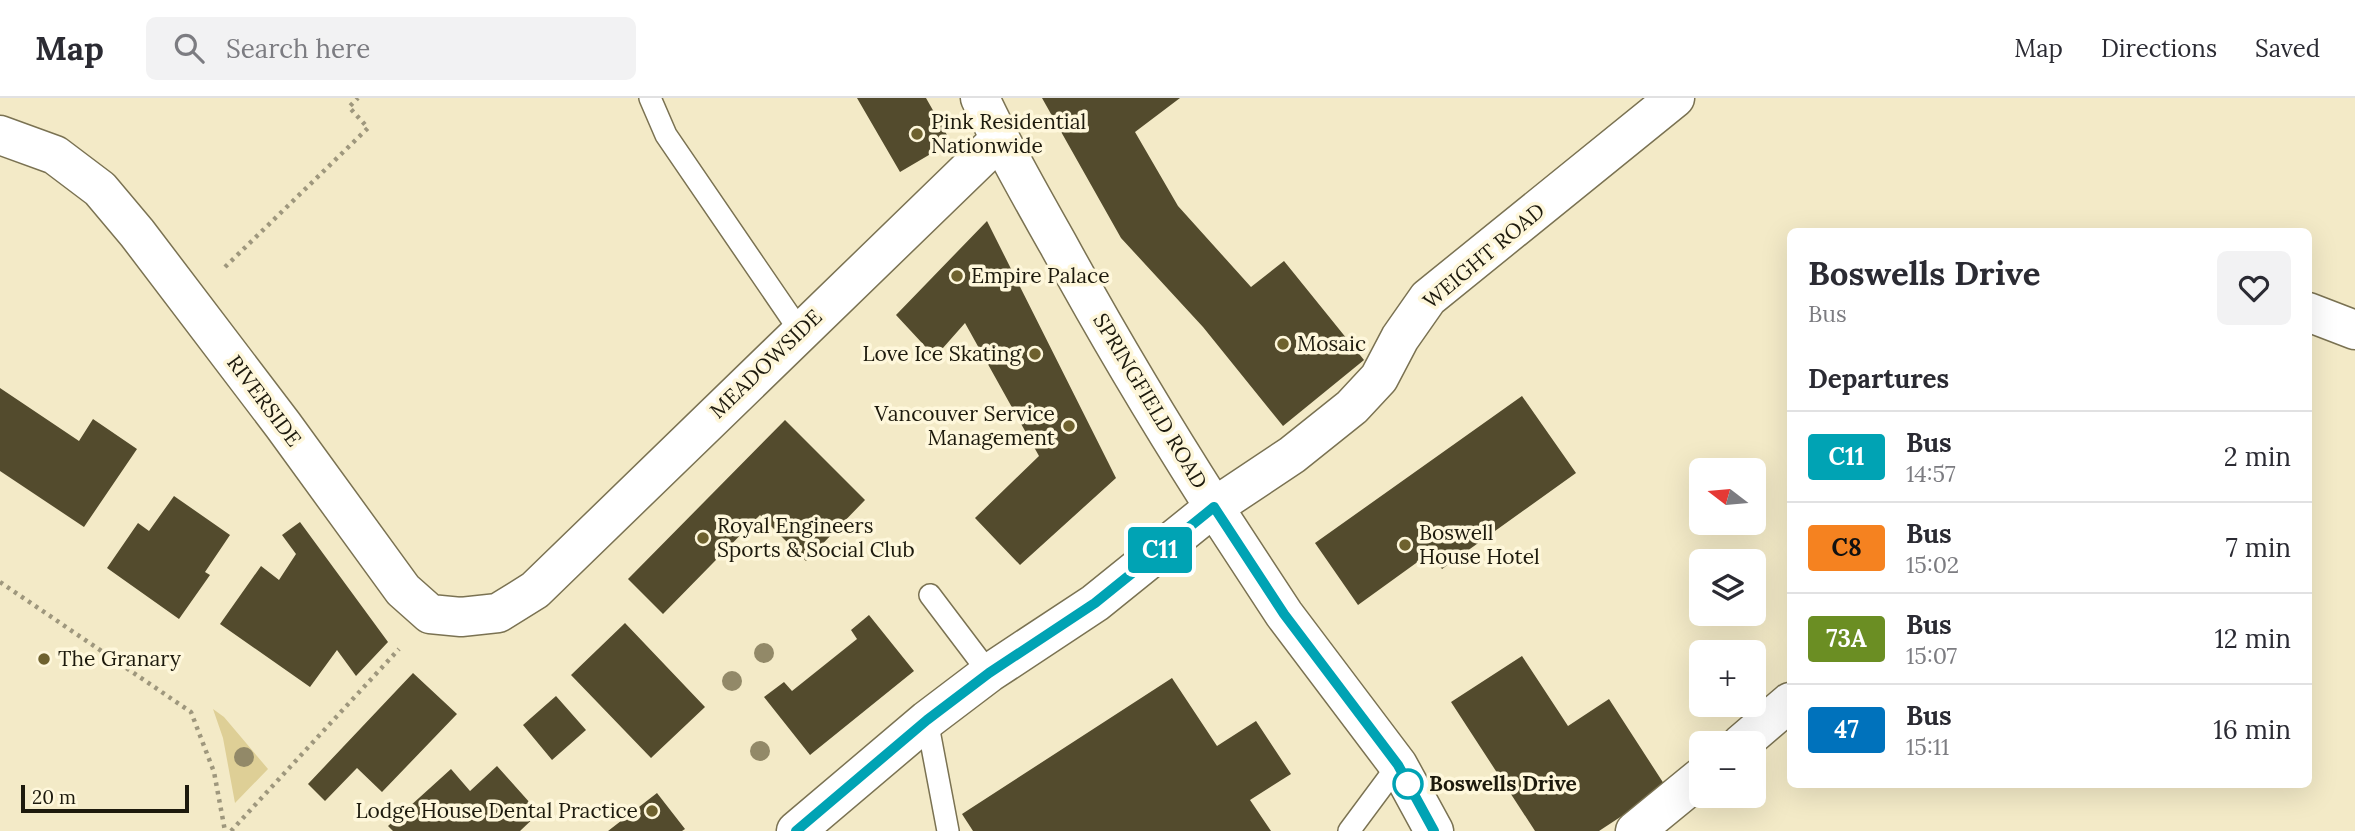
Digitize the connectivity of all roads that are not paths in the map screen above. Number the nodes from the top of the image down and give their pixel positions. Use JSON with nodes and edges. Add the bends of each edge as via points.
{"nodes":[{"id":1,"x":650,"y":98,"type":"edge"},
{"id":2,"x":980,"y":98,"type":"edge"},
{"id":3,"x":1675,"y":98,"type":"edge"},
{"id":4,"x":0,"y":135,"type":"edge"},
{"id":5,"x":999,"y":140,"type":"junction"},
{"id":6,"x":2312,"y":314,"type":"edge"},
{"id":7,"x":2355,"y":330,"type":"edge"},
{"id":8,"x":800,"y":331,"type":"junction"},
{"id":9,"x":1214,"y":507,"type":"junction"},
{"id":10,"x":535,"y":590,"type":"joint"},
{"id":11,"x":930,"y":595,"type":"dead end"},
{"id":12,"x":989,"y":673,"type":"junction"},
{"id":13,"x":1787,"y":705,"type":"edge"},
{"id":14,"x":927,"y":720,"type":"junction"},
{"id":15,"x":1756,"y":731,"type":"edge"},
{"id":16,"x":1398,"y":765,"type":"junction"},
{"id":17,"x":1689,"y":787,"type":"edge"},
{"id":18,"x":796,"y":831,"type":"edge"},
{"id":19,"x":948,"y":831,"type":"edge"},
{"id":20,"x":1349,"y":831,"type":"edge"},
{"id":21,"x":1434,"y":831,"type":"edge"},
{"id":22,"x":1635,"y":831,"type":"edge"}],
"edges":[{"from":1,"to":8,"type":"lane","via":[[666,135]]},
{"from":2,"to":5,"type":"street","name":"SPRINGFIELD ROAD"},
{"from":3,"to":9,"type":"street","name":"WEIGHT ROAD","via":[[1428,298],[1379,378],[1352,407],[1292,455]]},
{"from":4,"to":10,"type":"street","name":"RIVERSIDE","via":[[55,155],[100,189],[283,425],[403,590],[430,614],[498,613]]},
{"from":5,"to":8,"type":"street","name":"MEADOWSIDE"},
{"from":5,"to":9,"type":"street","name":"SPRINGFIELD ROAD","via":[[1154,413]]},
{"from":6,"to":7,"type":"street"},
{"from":8,"to":10,"type":"street","name":"MEADOWSIDE"},
{"from":9,"to":12,"type":"street","name":"WEIGHT ROAD","via":[[1095,603]]},
{"from":9,"to":16,"type":"street","name":"SPRINGFIELD ROAD","via":[[1284,614]]},
{"from":11,"to":12,"type":"lane"},
{"from":12,"to":14,"type":"street","name":"WEIGHT ROAD"},
{"from":13,"to":15,"type":"street"},
{"from":14,"to":18,"type":"street","name":"WEIGHT ROAD"},
{"from":14,"to":19,"type":"lane"},
{"from":16,"to":20,"type":"lane"},
{"from":16,"to":21,"type":"street","name":"SPRINGFIELD ROAD"},
{"from":17,"to":22,"type":"street"}]}
